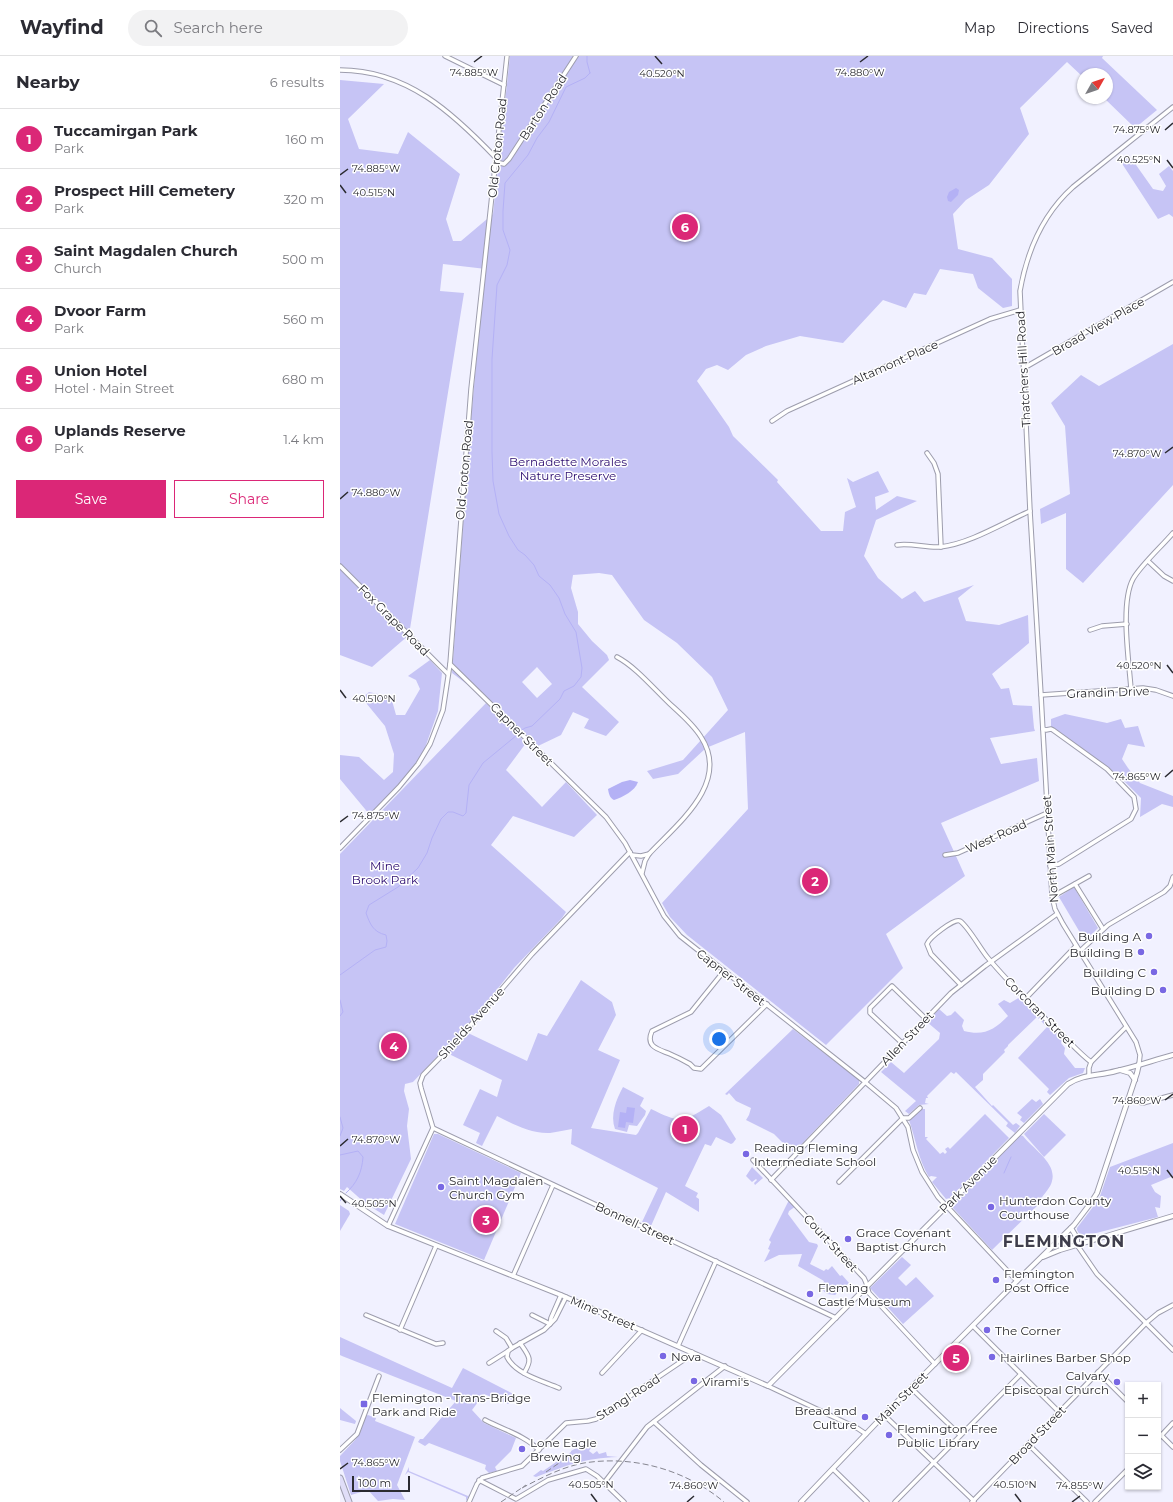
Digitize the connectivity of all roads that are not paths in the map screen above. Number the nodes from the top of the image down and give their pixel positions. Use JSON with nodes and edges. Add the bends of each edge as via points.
{"nodes":[{"id":1,"x":445,"y":56,"type":"edge"},
{"id":2,"x":507,"y":56,"type":"edge"},
{"id":3,"x":576,"y":56,"type":"edge"},
{"id":4,"x":340,"y":70,"type":"edge"},
{"id":5,"x":504,"y":85,"type":"junction"},
{"id":6,"x":1173,"y":107,"type":"edge"},
{"id":7,"x":496,"y":160,"type":"junction"},
{"id":8,"x":1173,"y":282,"type":"edge"},
{"id":9,"x":1020,"y":310,"type":"junction"},
{"id":10,"x":1024,"y":368,"type":"junction"},
{"id":11,"x":772,"y":421,"type":"dead end"},
{"id":12,"x":927,"y":453,"type":"dead end"},
{"id":13,"x":1030,"y":511,"type":"junction"},
{"id":14,"x":1173,"y":533,"type":"edge"},
{"id":15,"x":897,"y":545,"type":"dead end"},
{"id":16,"x":941,"y":547,"type":"junction"},
{"id":17,"x":1148,"y":561,"type":"junction"},
{"id":18,"x":340,"y":566,"type":"edge"},
{"id":19,"x":1173,"y":581,"type":"edge"},
{"id":20,"x":1127,"y":624,"type":"junction"},
{"id":21,"x":1090,"y":630,"type":"dead end"},
{"id":22,"x":617,"y":657,"type":"dead end"},
{"id":23,"x":450,"y":664,"type":"junction"},
{"id":24,"x":448,"y":674,"type":"junction"},
{"id":25,"x":1131,"y":689,"type":"junction"},
{"id":26,"x":1042,"y":695,"type":"junction"},
{"id":27,"x":1173,"y":696,"type":"edge"},
{"id":28,"x":1042,"y":730,"type":"junction"},
{"id":29,"x":1047,"y":813,"type":"junction"},
{"id":30,"x":340,"y":848,"type":"edge"},
{"id":31,"x":631,"y":854,"type":"junction"},
{"id":32,"x":649,"y":854,"type":"junction"},
{"id":33,"x":945,"y":855,"type":"dead end"},
{"id":34,"x":1050,"y":866,"type":"junction"},
{"id":35,"x":642,"y":874,"type":"junction"},
{"id":36,"x":1089,"y":876,"type":"dead end"},
{"id":37,"x":1173,"y":877,"type":"edge"},
{"id":38,"x":1076,"y":884,"type":"junction"},
{"id":39,"x":1052,"y":895,"type":"junction"},
{"id":40,"x":1057,"y":914,"type":"junction"},
{"id":41,"x":1103,"y":930,"type":"junction"},
{"id":42,"x":1076,"y":946,"type":"junction"},
{"id":43,"x":1079,"y":952,"type":"junction"},
{"id":44,"x":991,"y":962,"type":"junction"},
{"id":45,"x":724,"y":971,"type":"junction"},
{"id":46,"x":961,"y":985,"type":"junction"},
{"id":47,"x":1024,"y":999,"type":"junction"},
{"id":48,"x":767,"y":1004,"type":"junction"},
{"id":49,"x":926,"y":1019,"type":"junction"},
{"id":50,"x":1126,"y":1027,"type":"junction"},
{"id":51,"x":902,"y":1043,"type":"junction"},
{"id":52,"x":1173,"y":1055,"type":"edge"},
{"id":53,"x":1091,"y":1062,"type":"junction"},
{"id":54,"x":1139,"y":1064,"type":"junction"},
{"id":55,"x":1120,"y":1070,"type":"junction"},
{"id":56,"x":1090,"y":1075,"type":"junction"},
{"id":57,"x":1135,"y":1080,"type":"junction"},
{"id":58,"x":866,"y":1082,"type":"junction"},
{"id":59,"x":1173,"y":1095,"type":"edge"},
{"id":60,"x":1128,"y":1099,"type":"junction"},
{"id":61,"x":920,"y":1108,"type":"dead end"},
{"id":62,"x":903,"y":1118,"type":"junction"},
{"id":63,"x":433,"y":1128,"type":"junction"},
{"id":64,"x":753,"y":1160,"type":"dead end"},
{"id":65,"x":771,"y":1180,"type":"junction"},
{"id":66,"x":839,"y":1182,"type":"dead end"},
{"id":67,"x":553,"y":1185,"type":"junction"},
{"id":68,"x":340,"y":1194,"type":"edge"},
{"id":69,"x":947,"y":1206,"type":"junction"},
{"id":70,"x":1173,"y":1216,"type":"edge"},
{"id":71,"x":388,"y":1226,"type":"junction"},
{"id":72,"x":1071,"y":1228,"type":"junction"},
{"id":73,"x":1077,"y":1245,"type":"junction"},
{"id":74,"x":436,"y":1246,"type":"junction"},
{"id":75,"x":1041,"y":1258,"type":"junction"},
{"id":76,"x":716,"y":1261,"type":"junction"},
{"id":77,"x":513,"y":1276,"type":"junction"},
{"id":78,"x":1017,"y":1281,"type":"junction"},
{"id":79,"x":866,"y":1286,"type":"junction"},
{"id":80,"x":561,"y":1295,"type":"junction"},
{"id":81,"x":566,"y":1297,"type":"junction"},
{"id":82,"x":1173,"y":1305,"type":"edge"},
{"id":83,"x":366,"y":1315,"type":"dead end"},
{"id":84,"x":532,"y":1315,"type":"dead end"},
{"id":85,"x":836,"y":1318,"type":"junction"},
{"id":86,"x":1146,"y":1323,"type":"junction"},
{"id":87,"x":550,"y":1324,"type":"junction"},
{"id":88,"x":973,"y":1326,"type":"junction"},
{"id":89,"x":400,"y":1330,"type":"junction"},
{"id":90,"x":642,"y":1330,"type":"junction"},
{"id":91,"x":496,"y":1331,"type":"dead end"},
{"id":92,"x":443,"y":1343,"type":"dead end"},
{"id":93,"x":520,"y":1343,"type":"junction"},
{"id":94,"x":678,"y":1346,"type":"junction"},
{"id":95,"x":512,"y":1348,"type":"junction"},
{"id":96,"x":1173,"y":1350,"type":"edge"},
{"id":97,"x":508,"y":1351,"type":"junction"},
{"id":98,"x":692,"y":1352,"type":"junction"},
{"id":99,"x":489,"y":1363,"type":"dead end"},
{"id":100,"x":935,"y":1364,"type":"junction"},
{"id":101,"x":725,"y":1366,"type":"junction"},
{"id":102,"x":1098,"y":1372,"type":"junction"},
{"id":103,"x":524,"y":1373,"type":"junction"},
{"id":104,"x":602,"y":1373,"type":"dead end"},
{"id":105,"x":1021,"y":1374,"type":"junction"},
{"id":106,"x":379,"y":1376,"type":"dead end"},
{"id":107,"x":768,"y":1386,"type":"junction"},
{"id":108,"x":559,"y":1388,"type":"dead end"},
{"id":109,"x":911,"y":1388,"type":"junction"},
{"id":110,"x":1125,"y":1399,"type":"edge"},
{"id":111,"x":1059,"y":1412,"type":"junction"},
{"id":112,"x":884,"y":1415,"type":"junction"},
{"id":113,"x":485,"y":1420,"type":"dead end"},
{"id":114,"x":654,"y":1422,"type":"junction"},
{"id":115,"x":1173,"y":1424,"type":"edge"},
{"id":116,"x":1161,"y":1433,"type":"edge"},
{"id":117,"x":866,"y":1434,"type":"junction"},
{"id":118,"x":960,"y":1435,"type":"junction"},
{"id":119,"x":1161,"y":1437,"type":"edge"},
{"id":120,"x":1028,"y":1444,"type":"junction"},
{"id":121,"x":1173,"y":1447,"type":"edge"},
{"id":122,"x":341,"y":1449,"type":"edge"},
{"id":123,"x":539,"y":1450,"type":"junction"},
{"id":124,"x":934,"y":1462,"type":"junction"},
{"id":125,"x":833,"y":1469,"type":"junction"},
{"id":126,"x":1125,"y":1472,"type":"edge"},
{"id":127,"x":340,"y":1478,"type":"edge"},
{"id":128,"x":479,"y":1480,"type":"junction"},
{"id":129,"x":604,"y":1483,"type":"junction"},
{"id":130,"x":349,"y":1502,"type":"edge"},
{"id":131,"x":469,"y":1502,"type":"edge"},
{"id":132,"x":624,"y":1502,"type":"edge"},
{"id":133,"x":747,"y":1502,"type":"edge"},
{"id":134,"x":801,"y":1502,"type":"edge"},
{"id":135,"x":867,"y":1502,"type":"edge"},
{"id":136,"x":894,"y":1502,"type":"edge"},
{"id":137,"x":974,"y":1502,"type":"edge"},
{"id":138,"x":1087,"y":1502,"type":"edge"},
{"id":139,"x":1095,"y":1502,"type":"edge"}],
"edges":[{"from":1,"to":5,"type":"street"},
{"from":2,"to":5,"type":"street","name":"Old Croton Road"},
{"from":3,"to":7,"type":"street","name":"Barton Road","via":[[509,159],[504,164]]},
{"from":4,"to":7,"type":"street","via":[[376,75],[403,83],[444,109],[466,127]]},
{"from":5,"to":7,"type":"street","name":"Old Croton Road"},
{"from":6,"to":9,"type":"street","name":"Thatchers Hill Road","via":[[1058,201],[1027,259],[1020,291]]},
{"from":7,"to":23,"type":"street","name":"Old Croton Road","via":[[471,389]]},
{"from":8,"to":10,"type":"street","name":"Broad View Place"},
{"from":9,"to":10,"type":"street","name":"Thatchers Hill Road"},
{"from":9,"to":11,"type":"street","name":"Altamont Place","via":[[990,319],[787,411]]},
{"from":10,"to":13,"type":"street","name":"Thatchers Hill Road"},
{"from":12,"to":16,"type":"street","via":[[938,474]]},
{"from":13,"to":16,"type":"street","via":[[963,542]]},
{"from":13,"to":26,"type":"street","name":"Thatchers Hill Road"},
{"from":14,"to":17,"type":"street"},
{"from":15,"to":16,"type":"street"},
{"from":17,"to":19,"type":"street"},
{"from":17,"to":20,"type":"street","via":[[1130,586],[1126,604]]},
{"from":18,"to":24,"type":"street","name":"Fox Grape Road"},
{"from":20,"to":21,"type":"street","via":[[1102,626]]},
{"from":20,"to":25,"type":"street"},
{"from":22,"to":32,"type":"street","via":[[692,724],[703,739],[710,765],[701,796]]},
{"from":23,"to":24,"type":"street","name":"Old Croton Road"},
{"from":23,"to":31,"type":"street","name":"Capner Street","via":[[606,817]]},
{"from":24,"to":30,"type":"street","name":"Old Croton Road","via":[[441,716],[424,754],[402,783]]},
{"from":25,"to":26,"type":"street","name":"Grandin Drive"},
{"from":25,"to":27,"type":"street","name":"Grandin Drive","via":[[1150,688]]},
{"from":26,"to":28,"type":"street","name":"North Main Street"},
{"from":28,"to":29,"type":"street","name":"North Main Street"},
{"from":28,"to":34,"type":"street","via":[[1053,730],[1107,769],[1134,797],[1136,809],[1131,819],[1059,864]]},
{"from":29,"to":33,"type":"street","name":"West Road","via":[[958,853]]},
{"from":29,"to":34,"type":"street","name":"North Main Street"},
{"from":31,"to":32,"type":"street"},
{"from":31,"to":35,"type":"street","name":"Capner Street"},
{"from":31,"to":63,"type":"street","name":"Shields Avenue","via":[[532,954],[423,1075],[420,1083]]},
{"from":32,"to":35,"type":"street"},
{"from":34,"to":39,"type":"street","name":"North Main Street"},
{"from":35,"to":45,"type":"street","name":"Capner Street","via":[[673,929]]},
{"from":36,"to":38,"type":"street"},
{"from":37,"to":41,"type":"street","via":[[1170,886],[1164,892]]},
{"from":38,"to":39,"type":"street"},
{"from":38,"to":41,"type":"street"},
{"from":39,"to":40,"type":"street","name":"North Main Street"},
{"from":40,"to":42,"type":"street","name":"North Main Street"},
{"from":40,"to":44,"type":"street","name":"Allen Street"},
{"from":41,"to":43,"type":"street"},
{"from":42,"to":43,"type":"street","name":"North Main Street"},
{"from":42,"to":47,"type":"street"},
{"from":43,"to":50,"type":"street","name":"North Main Street"},
{"from":44,"to":46,"type":"street","name":"Allen Street"},
{"from":44,"to":46,"type":"street","name":"Corcoran Street","via":[[962,923],[957,920],[951,923],[928,941],[927,947]]},
{"from":44,"to":47,"type":"street","name":"Corcoran Street"},
{"from":45,"to":48,"type":"street","name":"Capner Street"},
{"from":45,"to":48,"type":"street","via":[[691,1012],[652,1031],[650,1037],[654,1047],[694,1068],[702,1069]]},
{"from":46,"to":49,"type":"street","name":"Allen Street"},
{"from":47,"to":53,"type":"street","name":"Corcoran Street"},
{"from":48,"to":58,"type":"street","name":"Capner Street"},
{"from":49,"to":51,"type":"street","name":"Allen Street"},
{"from":49,"to":51,"type":"street","via":[[892,986],[870,1008],[870,1013]]},
{"from":50,"to":53,"type":"street"},
{"from":50,"to":54,"type":"street","name":"North Main Street","via":[[1138,1048]]},
{"from":51,"to":58,"type":"street","name":"Allen Street"},
{"from":52,"to":54,"type":"street","name":"Park Avenue"},
{"from":53,"to":56,"type":"street"},
{"from":54,"to":55,"type":"street","name":"Park Avenue"},
{"from":54,"to":57,"type":"street","name":"North Main Street"},
{"from":55,"to":56,"type":"street","name":"Park Avenue"},
{"from":55,"to":57,"type":"street","via":[[1130,1073]]},
{"from":56,"to":69,"type":"street","name":"Park Avenue","via":[[1078,1078],[1064,1088]]},
{"from":57,"to":60,"type":"street","name":"North Main Street"},
{"from":58,"to":62,"type":"street","name":"Capner Street","via":[[896,1108]]},
{"from":58,"to":65,"type":"street","name":"Allen Street"},
{"from":59,"to":60,"type":"street","via":[[1143,1103]]},
{"from":60,"to":72,"type":"street","name":"North Main Street","via":[[1097,1193]]},
{"from":61,"to":62,"type":"street","via":[[909,1118]]},
{"from":62,"to":66,"type":"street"},
{"from":62,"to":69,"type":"street","name":"Capner Street","via":[[922,1172]]},
{"from":63,"to":67,"type":"street","name":"Bonnell Street"},
{"from":63,"to":71,"type":"street"},
{"from":64,"to":65,"type":"street","name":"Court Street"},
{"from":65,"to":79,"type":"street","name":"Court Street","via":[[864,1278]]},
{"from":67,"to":76,"type":"street","name":"Bonnell Street"},
{"from":67,"to":77,"type":"street"},
{"from":68,"to":71,"type":"street","name":"Mine Street"},
{"from":69,"to":78,"type":"street","name":"Capner Street"},
{"from":69,"to":79,"type":"street","name":"Park Avenue"},
{"from":70,"to":73,"type":"street"},
{"from":71,"to":74,"type":"street","name":"Mine Street"},
{"from":72,"to":73,"type":"street","via":[[1077,1238]]},
{"from":72,"to":75,"type":"street","name":"Main Street"},
{"from":73,"to":75,"type":"street"},
{"from":73,"to":86,"type":"street","via":[[1097,1274]]},
{"from":74,"to":77,"type":"street","name":"Mine Street"},
{"from":74,"to":89,"type":"street"},
{"from":75,"to":78,"type":"street","name":"Main Street"},
{"from":76,"to":85,"type":"street","name":"Bonnell Street"},
{"from":76,"to":94,"type":"street"},
{"from":77,"to":80,"type":"street","name":"Mine Street"},
{"from":78,"to":88,"type":"street","name":"Main Street"},
{"from":79,"to":85,"type":"street","name":"Park Avenue"},
{"from":79,"to":100,"type":"street","name":"Court Street","via":[[869,1293]]},
{"from":80,"to":81,"type":"street","name":"Mine Street"},
{"from":80,"to":87,"type":"street"},
{"from":81,"to":87,"type":"street"},
{"from":81,"to":90,"type":"street","name":"Mine Street"},
{"from":82,"to":86,"type":"street","name":"Broad Street"},
{"from":83,"to":89,"type":"street"},
{"from":84,"to":87,"type":"street"},
{"from":85,"to":107,"type":"street","name":"Park Avenue"},
{"from":86,"to":96,"type":"street"},
{"from":86,"to":102,"type":"street","name":"Broad Street"},
{"from":87,"to":93,"type":"street"},
{"from":88,"to":100,"type":"street","name":"Main Street"},
{"from":88,"to":105,"type":"street"},
{"from":89,"to":92,"type":"street","via":[[436,1344]]},
{"from":90,"to":94,"type":"street","name":"Mine Street"},
{"from":90,"to":104,"type":"street"},
{"from":91,"to":95,"type":"street","via":[[506,1338]]},
{"from":93,"to":95,"type":"street"},
{"from":93,"to":103,"type":"street","via":[[530,1362]]},
{"from":94,"to":98,"type":"street","name":"Mine Street"},
{"from":95,"to":97,"type":"street"},
{"from":97,"to":99,"type":"street"},
{"from":97,"to":103,"type":"street","via":[[506,1357],[509,1363]]},
{"from":98,"to":101,"type":"street","name":"Mine Street"},
{"from":98,"to":123,"type":"street","name":"Stangl Road","via":[[596,1419],[566,1423]]},
{"from":100,"to":109,"type":"street","name":"Main Street"},
{"from":101,"to":107,"type":"street","name":"Mine Street"},
{"from":101,"to":114,"type":"street"},
{"from":102,"to":110,"type":"street"},
{"from":102,"to":111,"type":"street","name":"Broad Street"},
{"from":103,"to":108,"type":"street"},
{"from":105,"to":111,"type":"street"},
{"from":105,"to":118,"type":"street"},
{"from":106,"to":122,"type":"street","via":[[357,1434]]},
{"from":107,"to":117,"type":"street","name":"Mine Street"},
{"from":109,"to":112,"type":"street","name":"Main Street"},
{"from":109,"to":118,"type":"street"},
{"from":111,"to":120,"type":"street","name":"Broad Street"},
{"from":112,"to":117,"type":"street","name":"Main Street"},
{"from":112,"to":124,"type":"street"},
{"from":113,"to":123,"type":"street","via":[[524,1437]]},
{"from":114,"to":129,"type":"street"},
{"from":114,"to":133,"type":"street"},
{"from":115,"to":116,"type":"street"},
{"from":117,"to":125,"type":"street","name":"Main Street"},
{"from":118,"to":124,"type":"street"},
{"from":119,"to":121,"type":"street"},
{"from":120,"to":137,"type":"street","name":"Broad Street"},
{"from":120,"to":138,"type":"street"},
{"from":123,"to":128,"type":"street","name":"Stangl Road","via":[[522,1466]]},
{"from":124,"to":136,"type":"street"},
{"from":124,"to":137,"type":"street"},
{"from":125,"to":134,"type":"street","name":"Main Street"},
{"from":125,"to":135,"type":"street"},
{"from":126,"to":139,"type":"street"},
{"from":127,"to":130,"type":"main road"},
{"from":128,"to":129,"type":"street","via":[[516,1499],[548,1480],[582,1469],[590,1471]]},
{"from":128,"to":131,"type":"street"},
{"from":129,"to":132,"type":"street"}]}
